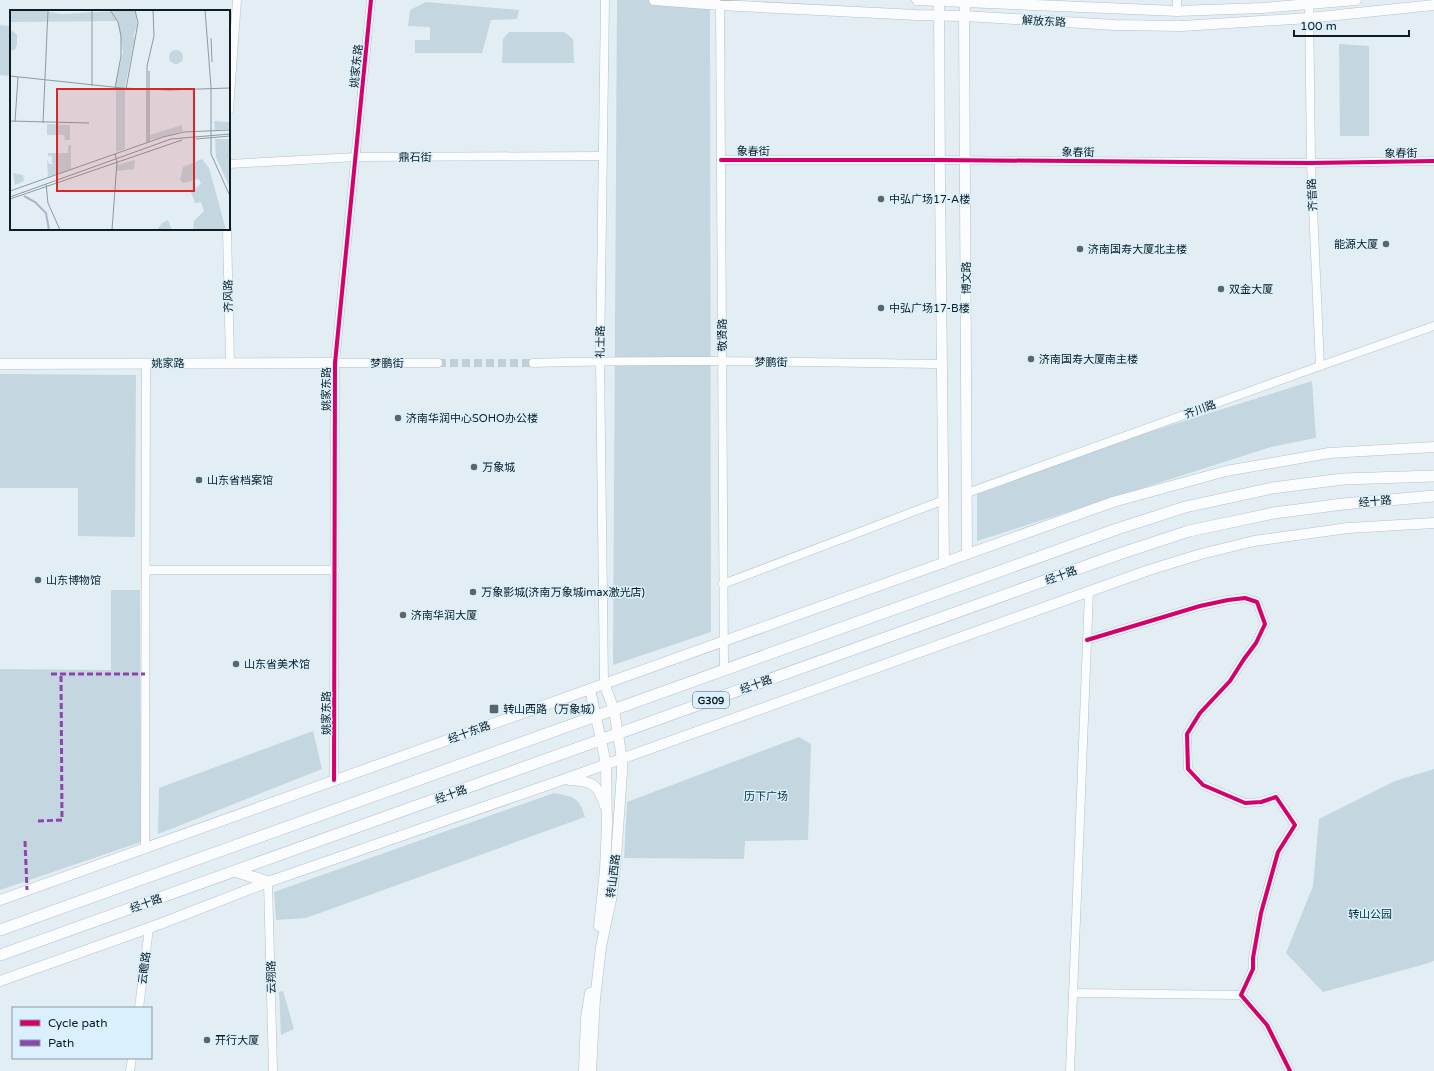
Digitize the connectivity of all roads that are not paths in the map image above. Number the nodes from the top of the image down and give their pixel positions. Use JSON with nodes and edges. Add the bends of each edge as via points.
{"nodes":[{"id":1,"x":236,"y":0,"type":"edge"},
{"id":2,"x":371,"y":0,"type":"edge"},
{"id":3,"x":605,"y":0,"type":"edge"},
{"id":4,"x":654,"y":0,"type":"edge"},
{"id":5,"x":917,"y":0,"type":"edge"},
{"id":6,"x":939,"y":0,"type":"edge"},
{"id":7,"x":1356,"y":0,"type":"edge"},
{"id":8,"x":966,"y":1,"type":"edge"},
{"id":9,"x":720,"y":2,"type":"edge"},
{"id":10,"x":1309,"y":2,"type":"edge"},
{"id":11,"x":1177,"y":5,"type":"edge"},
{"id":12,"x":1434,"y":5,"type":"edge"},
{"id":13,"x":940,"y":16,"type":"junction"},
{"id":14,"x":964,"y":16,"type":"junction"},
{"id":15,"x":1309,"y":18,"type":"junction"},
{"id":16,"x":230,"y":94,"type":"edge"},
{"id":17,"x":602,"y":156,"type":"junction"},
{"id":18,"x":356,"y":157,"type":"junction"},
{"id":19,"x":721,"y":160,"type":"junction"},
{"id":20,"x":940,"y":160,"type":"junction"},
{"id":21,"x":965,"y":160,"type":"junction"},
{"id":22,"x":1434,"y":162,"type":"edge"},
{"id":23,"x":1310,"y":163,"type":"junction"},
{"id":24,"x":230,"y":164,"type":"edge"},
{"id":25,"x":227,"y":230,"type":"edge"},
{"id":26,"x":1434,"y":326,"type":"edge"},
{"id":27,"x":600,"y":361,"type":"junction"},
{"id":28,"x":722,"y":361,"type":"junction"},
{"id":29,"x":230,"y":362,"type":"junction"},
{"id":30,"x":146,"y":363,"type":"junction"},
{"id":31,"x":336,"y":363,"type":"junction"},
{"id":32,"x":438,"y":363,"type":"tunnel mouth"},
{"id":33,"x":533,"y":363,"type":"tunnel mouth"},
{"id":34,"x":0,"y":364,"type":"edge"},
{"id":35,"x":942,"y":364,"type":"junction"},
{"id":36,"x":1320,"y":366,"type":"junction"},
{"id":37,"x":1434,"y":447,"type":"edge"},
{"id":38,"x":1434,"y":476,"type":"edge"},
{"id":39,"x":967,"y":493,"type":"junction"},
{"id":40,"x":1434,"y":496,"type":"edge"},
{"id":41,"x":944,"y":500,"type":"junction"},
{"id":42,"x":1434,"y":523,"type":"edge"},
{"id":43,"x":968,"y":554,"type":"junction"},
{"id":44,"x":944,"y":562,"type":"junction"},
{"id":45,"x":146,"y":570,"type":"junction"},
{"id":46,"x":335,"y":570,"type":"junction"},
{"id":47,"x":724,"y":584,"type":"junction"},
{"id":48,"x":1089,"y":592,"type":"junction"},
{"id":49,"x":1087,"y":640,"type":"junction"},
{"id":50,"x":724,"y":642,"type":"junction"},
{"id":51,"x":724,"y":670,"type":"junction"},
{"id":52,"x":604,"y":683,"type":"junction"},
{"id":53,"x":590,"y":689,"type":"junction"},
{"id":54,"x":614,"y":710,"type":"junction"},
{"id":55,"x":596,"y":716,"type":"junction"},
{"id":56,"x":618,"y":733,"type":"junction"},
{"id":57,"x":602,"y":740,"type":"junction"},
{"id":58,"x":622,"y":759,"type":"junction"},
{"id":59,"x":606,"y":764,"type":"junction"},
{"id":60,"x":565,"y":779,"type":"junction"},
{"id":61,"x":334,"y":780,"type":"junction"},
{"id":62,"x":607,"y":813,"type":"junction"},
{"id":63,"x":145,"y":848,"type":"junction"},
{"id":64,"x":235,"y":871,"type":"junction"},
{"id":65,"x":268,"y":882,"type":"junction"},
{"id":66,"x":0,"y":900,"type":"edge"},
{"id":67,"x":149,"y":928,"type":"junction"},
{"id":68,"x":0,"y":930,"type":"edge"},
{"id":69,"x":0,"y":956,"type":"edge"},
{"id":70,"x":0,"y":981,"type":"edge"},
{"id":71,"x":1073,"y":993,"type":"junction"},
{"id":72,"x":1241,"y":995,"type":"junction"},
{"id":73,"x":139,"y":1007,"type":"edge"},
{"id":74,"x":132,"y":1059,"type":"edge"},
{"id":75,"x":130,"y":1071,"type":"edge"},
{"id":76,"x":273,"y":1071,"type":"edge"},
{"id":77,"x":584,"y":1071,"type":"edge"},
{"id":78,"x":591,"y":1071,"type":"edge"},
{"id":79,"x":1070,"y":1071,"type":"edge"},
{"id":80,"x":1290,"y":1071,"type":"edge"}],
"edges":[{"from":1,"to":16,"type":"street"},
{"from":2,"to":18,"type":"street","name":"姚家东路"},
{"from":3,"to":17,"type":"street","name":"礼士路"},
{"from":4,"to":9,"type":"main road","name":"解放东路"},
{"from":5,"to":6,"type":"main road","name":"解放东路"},
{"from":6,"to":8,"type":"main road","name":"解放东路"},
{"from":6,"to":13,"type":"main road"},
{"from":7,"to":10,"type":"main road","name":"解放东路"},
{"from":8,"to":11,"type":"main road","name":"解放东路"},
{"from":8,"to":14,"type":"main road","name":"博文路"},
{"from":9,"to":13,"type":"main road","name":"解放东路"},
{"from":9,"to":19,"type":"street","name":"敬贤路"},
{"from":10,"to":11,"type":"main road","name":"解放东路","via":[[1262,8]]},
{"from":10,"to":15,"type":"street","name":"齐音路"},
{"from":12,"to":15,"type":"main road","name":"解放东路"},
{"from":13,"to":14,"type":"main road","name":"解放东路"},
{"from":13,"to":20,"type":"main road"},
{"from":14,"to":15,"type":"main road","name":"解放东路","via":[[1115,25],[1182,26]]},
{"from":14,"to":21,"type":"main road","name":"博文路"},
{"from":15,"to":23,"type":"street","name":"齐音路"},
{"from":17,"to":18,"type":"street","name":"鼎石街"},
{"from":17,"to":27,"type":"street","name":"礼士路"},
{"from":18,"to":24,"type":"street","name":"鼎石街"},
{"from":18,"to":31,"type":"street","name":"姚家东路"},
{"from":19,"to":20,"type":"street","name":"象春街"},
{"from":19,"to":28,"type":"street","name":"敬贤路"},
{"from":20,"to":21,"type":"street","name":"象春街"},
{"from":20,"to":35,"type":"main road"},
{"from":21,"to":23,"type":"street","name":"象春街"},
{"from":21,"to":39,"type":"main road","name":"博文路"},
{"from":22,"to":23,"type":"street","name":"象春街"},
{"from":23,"to":36,"type":"street","name":"齐音路"},
{"from":25,"to":29,"type":"street","name":"齐风路"},
{"from":26,"to":36,"type":"street","name":"齐川路"},
{"from":27,"to":28,"type":"street","name":"梦鹏街"},
{"from":27,"to":33,"type":"street","name":"梦鹏街"},
{"from":27,"to":52,"type":"street","name":"礼士路"},
{"from":28,"to":35,"type":"street","name":"梦鹏街"},
{"from":28,"to":47,"type":"street","name":"敬贤路"},
{"from":29,"to":30,"type":"main road","name":"姚家路"},
{"from":29,"to":31,"type":"main road","name":"姚家路"},
{"from":30,"to":34,"type":"main road","name":"姚家路"},
{"from":30,"to":45,"type":"street"},
{"from":31,"to":32,"type":"street","name":"梦鹏街"},
{"from":31,"to":46,"type":"street","name":"姚家东路"},
{"from":35,"to":41,"type":"main road"},
{"from":36,"to":39,"type":"street","name":"齐川路"},
{"from":37,"to":43,"type":"main road","via":[[1329,452],[1226,471],[1114,502]]},
{"from":38,"to":51,"type":"highway","name":"经十路","number":"G309","via":[[1343,479],[1272,488],[1185,507]]},
{"from":39,"to":43,"type":"main road","name":"博文路"},
{"from":40,"to":56,"type":"highway","name":"经十路","number":"G309","via":[[1274,513],[1189,531],[1122,552]]},
{"from":41,"to":44,"type":"main road"},
{"from":41,"to":47,"type":"street"},
{"from":42,"to":48,"type":"main road","via":[[1348,528],[1254,541],[1149,570]]},
{"from":43,"to":44,"type":"main road"},
{"from":44,"to":50,"type":"main road"},
{"from":45,"to":46,"type":"street"},
{"from":45,"to":63,"type":"street"},
{"from":46,"to":61,"type":"street","name":"姚家东路"},
{"from":47,"to":50,"type":"street","name":"敬贤路"},
{"from":48,"to":49,"type":"street"},
{"from":48,"to":58,"type":"main road"},
{"from":49,"to":71,"type":"street"},
{"from":49,"to":72,"type":"street","via":[[1200,606],[1245,598],[1257,602],[1265,624],[1256,643],[1230,681],[1200,713],[1187,734],[1188,769],[1203,785],[1245,803],[1261,802],[1276,797],[1295,825],[1278,852],[1261,914],[1253,969]]},
{"from":50,"to":51,"type":"street","name":"敬贤路"},
{"from":50,"to":52,"type":"main road"},
{"from":51,"to":54,"type":"highway","name":"经十路","number":"G309"},
{"from":52,"to":53,"type":"main road","name":"经十东路"},
{"from":52,"to":54,"type":"main road","name":"转山西路"},
{"from":53,"to":55,"type":"main road","name":"转山西路"},
{"from":53,"to":61,"type":"main road","name":"经十东路"},
{"from":54,"to":55,"type":"highway","name":"经十路","number":"G309"},
{"from":54,"to":56,"type":"main road","name":"转山西路"},
{"from":55,"to":57,"type":"main road","name":"转山西路"},
{"from":55,"to":68,"type":"highway","name":"经十路","number":"G309"},
{"from":56,"to":57,"type":"highway","name":"经十路","number":"G309"},
{"from":56,"to":58,"type":"main road","name":"转山西路"},
{"from":57,"to":59,"type":"main road","name":"转山西路"},
{"from":57,"to":64,"type":"highway","name":"经十路","number":"G309"},
{"from":58,"to":59,"type":"main road"},
{"from":58,"to":78,"type":"main road","name":"转山西路","via":[[616,858],[612,895],[601,947]]},
{"from":59,"to":60,"type":"main road"},
{"from":59,"to":62,"type":"main road","name":"转山西路"},
{"from":60,"to":62,"type":"main road","via":[[594,785],[602,795]]},
{"from":60,"to":65,"type":"main road"},
{"from":61,"to":63,"type":"main road"},
{"from":62,"to":77,"type":"main road","name":"转山西路","via":[[601,916],[592,963]]},
{"from":63,"to":66,"type":"main road"},
{"from":64,"to":65,"type":"highway"},
{"from":64,"to":69,"type":"highway","name":"经十路","number":"G309"},
{"from":65,"to":67,"type":"main road"},
{"from":65,"to":76,"type":"street","name":"云翔路"},
{"from":67,"to":70,"type":"main road"},
{"from":67,"to":73,"type":"street","name":"云瞻路"},
{"from":71,"to":72,"type":"street"},
{"from":71,"to":79,"type":"street"},
{"from":72,"to":80,"type":"street","via":[[1267,1025]]},
{"from":74,"to":75,"type":"street"}]}
